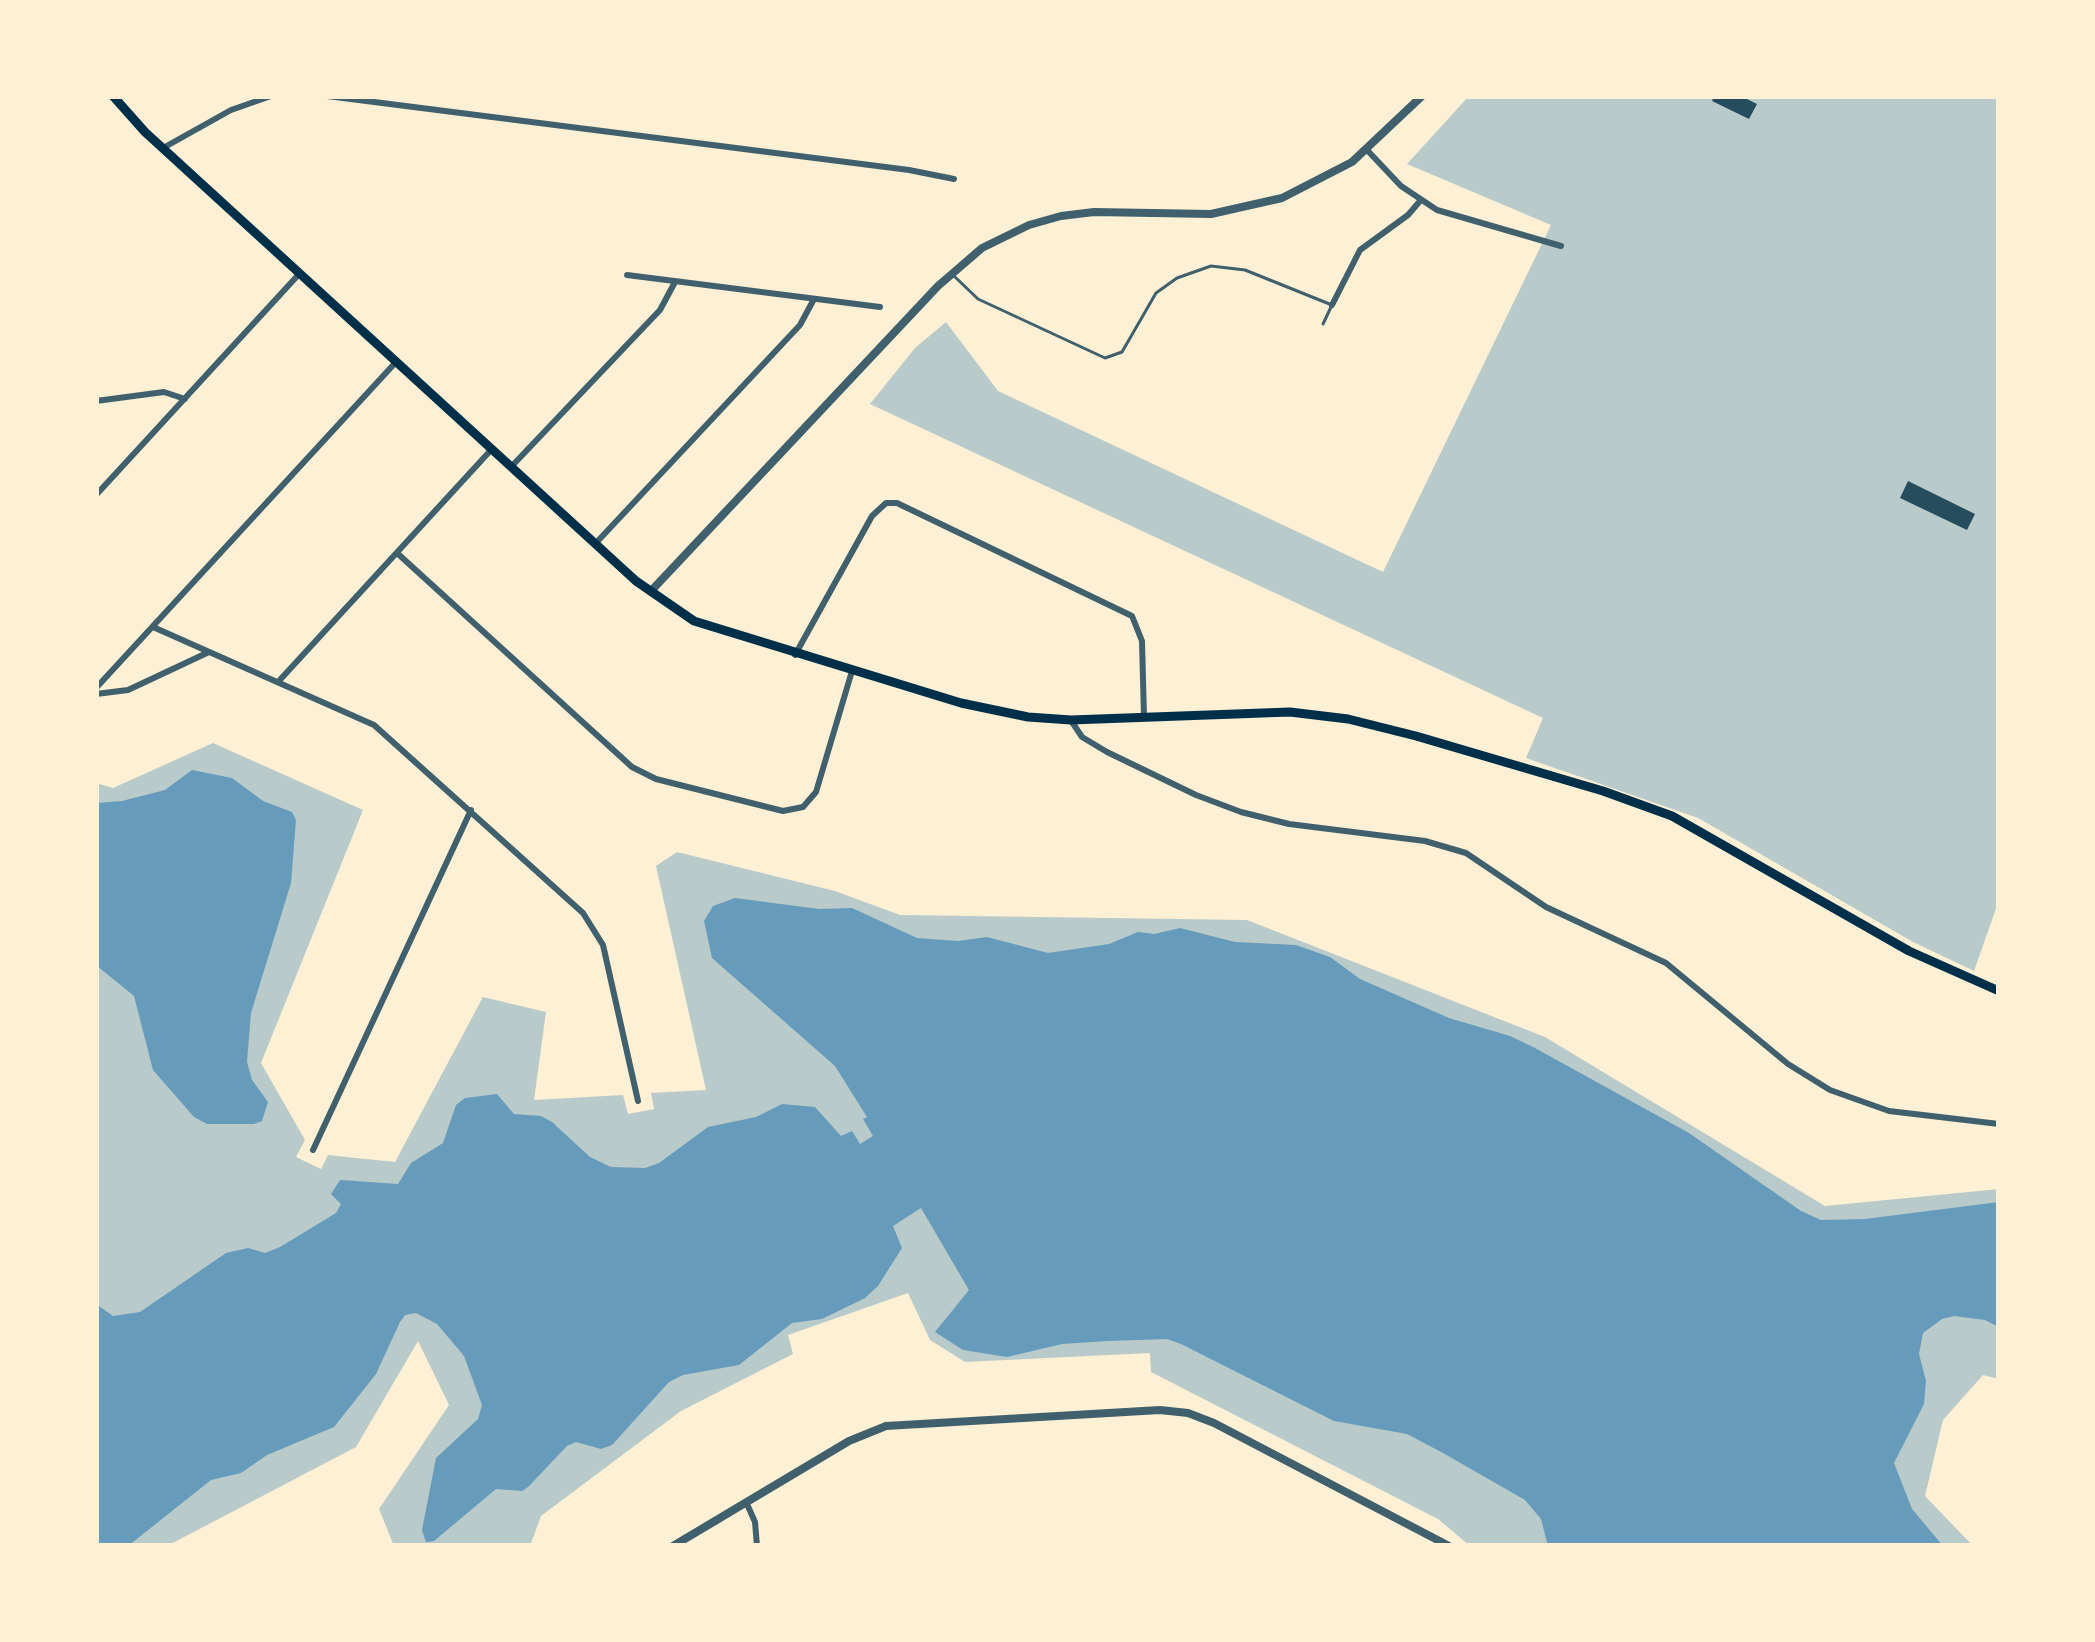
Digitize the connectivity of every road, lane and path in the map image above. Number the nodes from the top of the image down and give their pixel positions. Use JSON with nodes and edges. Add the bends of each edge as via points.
{"nodes":[{"id":1,"x":113,"y":96,"type":"edge"},
{"id":2,"x":271,"y":96,"type":"edge"},
{"id":3,"x":327,"y":96,"type":"edge"},
{"id":4,"x":1422,"y":96,"type":"edge"},
{"id":5,"x":163,"y":148,"type":"junction"},
{"id":6,"x":1367,"y":150,"type":"junction"},
{"id":7,"x":954,"y":179,"type":"dead end"},
{"id":8,"x":1420,"y":201,"type":"junction"},
{"id":9,"x":1561,"y":246,"type":"dead end"},
{"id":10,"x":300,"y":273,"type":"junction"},
{"id":11,"x":951,"y":273,"type":"junction"},
{"id":12,"x":627,"y":275,"type":"dead end"},
{"id":13,"x":675,"y":281,"type":"junction"},
{"id":14,"x":814,"y":299,"type":"junction"},
{"id":15,"x":1332,"y":304,"type":"junction"},
{"id":16,"x":880,"y":308,"type":"dead end"},
{"id":17,"x":1323,"y":324,"type":"dead end"},
{"id":18,"x":396,"y":362,"type":"junction"},
{"id":19,"x":185,"y":399,"type":"junction"},
{"id":20,"x":96,"y":401,"type":"edge"},
{"id":21,"x":492,"y":449,"type":"junction"},
{"id":22,"x":511,"y":467,"type":"junction"},
{"id":23,"x":96,"y":495,"type":"edge"},
{"id":24,"x":595,"y":544,"type":"junction"},
{"id":25,"x":397,"y":553,"type":"junction"},
{"id":26,"x":650,"y":592,"type":"junction"},
{"id":27,"x":152,"y":627,"type":"junction"},
{"id":28,"x":209,"y":652,"type":"junction"},
{"id":29,"x":795,"y":655,"type":"junction"},
{"id":30,"x":852,"y":671,"type":"junction"},
{"id":31,"x":278,"y":682,"type":"junction"},
{"id":32,"x":96,"y":691,"type":"edge"},
{"id":33,"x":1144,"y":717,"type":"junction"},
{"id":34,"x":1071,"y":720,"type":"junction"},
{"id":35,"x":471,"y":810,"type":"junction"},
{"id":36,"x":1999,"y":991,"type":"edge"},
{"id":37,"x":638,"y":1101,"type":"dead end"},
{"id":38,"x":1999,"y":1124,"type":"edge"},
{"id":39,"x":313,"y":1150,"type":"dead end"},
{"id":40,"x":745,"y":1501,"type":"junction"},
{"id":41,"x":673,"y":1546,"type":"edge"},
{"id":42,"x":758,"y":1546,"type":"edge"},
{"id":43,"x":1448,"y":1546,"type":"edge"}],
"edges":[{"from":1,"to":5,"type":"main road"},
{"from":2,"to":5,"type":"street"},
{"from":3,"to":7,"type":"street"},
{"from":4,"to":6,"type":"street"},
{"from":5,"to":10,"type":"main road"},
{"from":6,"to":8,"type":"street"},
{"from":6,"to":11,"type":"street","via":[[1309,187],[1242,209],[1045,220],[999,238]]},
{"from":8,"to":9,"type":"street"},
{"from":8,"to":15,"type":"street","via":[[1360,250]]},
{"from":10,"to":18,"type":"main road"},
{"from":10,"to":19,"type":"street"},
{"from":11,"to":15,"type":"lane","via":[[978,299],[1106,358],[1122,352],[1156,293],[1202,268],[1245,270]]},
{"from":11,"to":26,"type":"street"},
{"from":12,"to":13,"type":"street"},
{"from":13,"to":14,"type":"street"},
{"from":13,"to":22,"type":"street","via":[[660,310]]},
{"from":14,"to":16,"type":"street"},
{"from":14,"to":24,"type":"street","via":[[800,325]]},
{"from":15,"to":17,"type":"lane"},
{"from":18,"to":21,"type":"main road"},
{"from":18,"to":27,"type":"street"},
{"from":19,"to":20,"type":"street","via":[[164,392]]},
{"from":19,"to":23,"type":"street"},
{"from":21,"to":22,"type":"main road"},
{"from":21,"to":25,"type":"street"},
{"from":22,"to":24,"type":"main road"},
{"from":24,"to":26,"type":"main road"},
{"from":25,"to":30,"type":"street","via":[[632,767],[656,779],[783,811],[803,808],[816,792]]},
{"from":25,"to":31,"type":"street"},
{"from":26,"to":29,"type":"main road","via":[[694,621]]},
{"from":27,"to":28,"type":"street"},
{"from":27,"to":32,"type":"street"},
{"from":28,"to":31,"type":"street"},
{"from":28,"to":32,"type":"street","via":[[128,689]]},
{"from":29,"to":30,"type":"main road"},
{"from":29,"to":33,"type":"street","via":[[872,517],[891,502],[1132,616],[1142,641]]},
{"from":30,"to":34,"type":"main road","via":[[986,710]]},
{"from":31,"to":35,"type":"street","via":[[374,725]]},
{"from":33,"to":34,"type":"main road"},
{"from":33,"to":36,"type":"main road","via":[[1330,716],[1603,790],[1691,826],[1909,951]]},
{"from":34,"to":38,"type":"street","via":[[1086,740],[1226,807],[1289,824],[1425,841],[1477,858],[1546,907],[1666,963],[1830,1090],[1889,1111]]},
{"from":35,"to":37,"type":"street","via":[[595,927]]},
{"from":35,"to":39,"type":"street"},
{"from":40,"to":41,"type":"street"},
{"from":40,"to":42,"type":"street"},
{"from":40,"to":43,"type":"street","via":[[886,1426],[1174,1411],[1214,1423]]}]}
